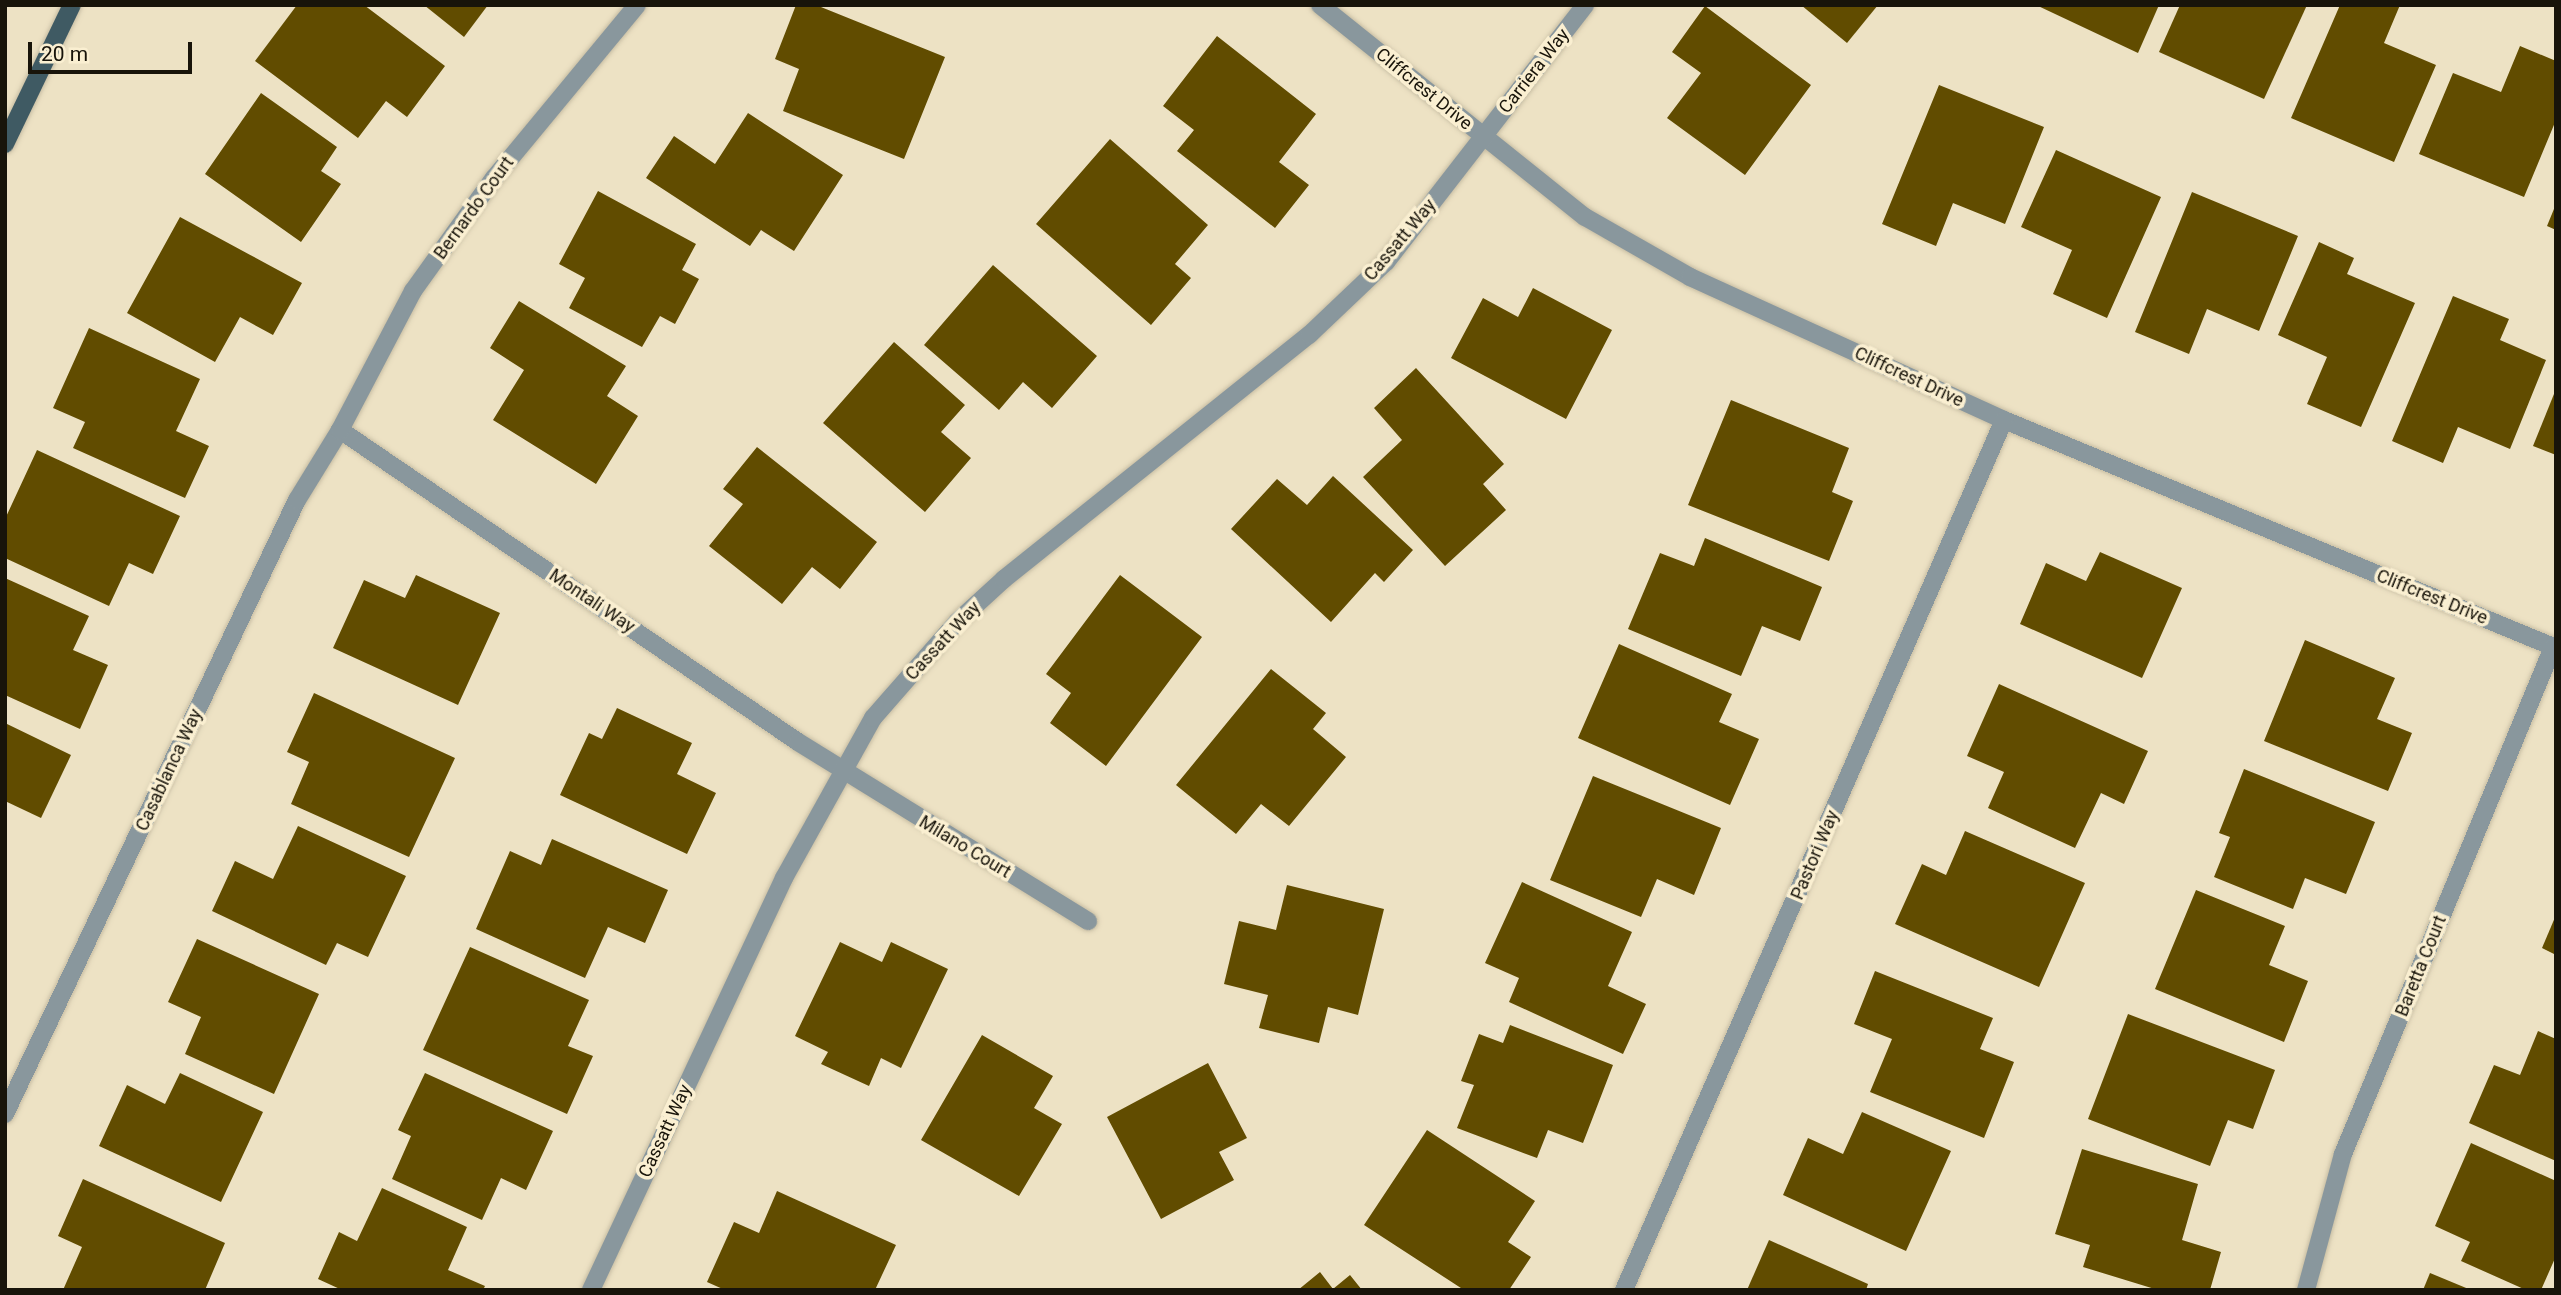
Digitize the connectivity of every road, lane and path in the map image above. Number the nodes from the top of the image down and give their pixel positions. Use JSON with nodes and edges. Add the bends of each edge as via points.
{"nodes":[{"id":1,"x":72,"y":5,"type":"edge"},
{"id":2,"x":637,"y":5,"type":"edge"},
{"id":3,"x":1320,"y":5,"type":"edge"},
{"id":4,"x":1585,"y":5,"type":"edge"},
{"id":5,"x":1484,"y":137,"type":"junction"},
{"id":6,"x":5,"y":144,"type":"edge"},
{"id":7,"x":2004,"y":420,"type":"junction"},
{"id":8,"x":340,"y":430,"type":"junction"},
{"id":9,"x":2554,"y":648,"type":"edge"},
{"id":10,"x":844,"y":771,"type":"junction"},
{"id":11,"x":1088,"y":921,"type":"dead end"},
{"id":12,"x":5,"y":1114,"type":"edge"},
{"id":13,"x":591,"y":1290,"type":"edge"},
{"id":14,"x":1624,"y":1290,"type":"edge"},
{"id":15,"x":2306,"y":1290,"type":"edge"}],
"edges":[{"from":1,"to":6,"type":"main road"},
{"from":2,"to":8,"type":"street","name":"Bernardo Court","via":[[494,177],[413,291]]},
{"from":3,"to":5,"type":"street","name":"Cliffcrest Drive"},
{"from":4,"to":5,"type":"street","name":"Carriera Way"},
{"from":5,"to":7,"type":"street","name":"Cliffcrest Drive","via":[[1585,217],[1690,277]]},
{"from":5,"to":10,"type":"street","name":"Cassatt Way","via":[[1386,262],[1309,335],[957,622],[873,718]]},
{"from":7,"to":9,"type":"street","name":"Cliffcrest Drive"},
{"from":7,"to":14,"type":"street","name":"Pastori Way"},
{"from":8,"to":10,"type":"street","name":"Montali Way"},
{"from":8,"to":12,"type":"street","name":"Casablanca Way","via":[[297,500]]},
{"from":9,"to":15,"type":"street","name":"Baretta Court","via":[[2343,1154]]},
{"from":10,"to":11,"type":"street","name":"Milano Court"},
{"from":10,"to":13,"type":"street","name":"Cassatt Way","via":[[784,878]]}]}
